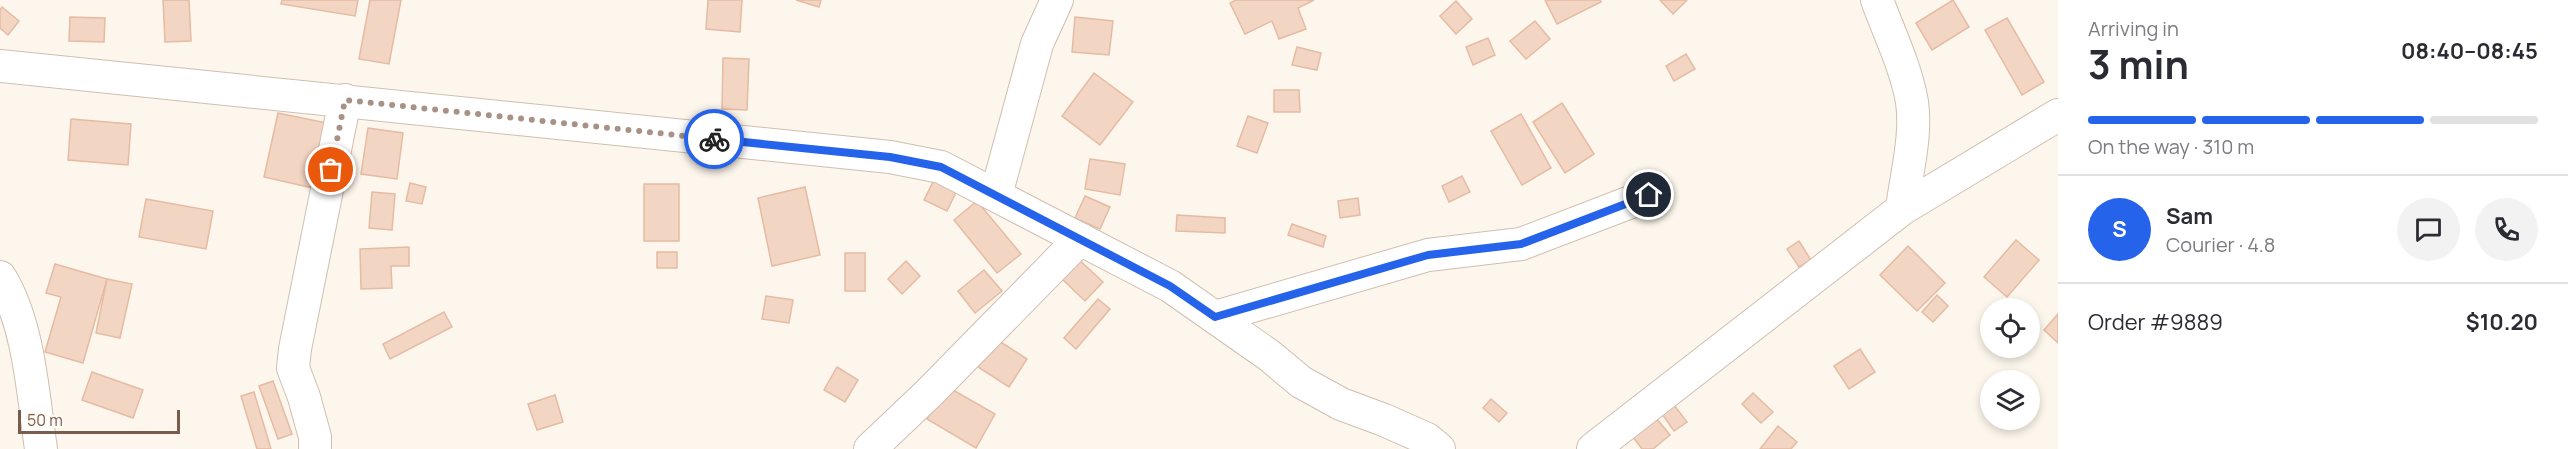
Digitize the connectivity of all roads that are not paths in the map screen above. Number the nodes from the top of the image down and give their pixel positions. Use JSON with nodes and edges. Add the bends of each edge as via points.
{"nodes":[{"id":1,"x":1057,"y":0,"type":"edge"},
{"id":2,"x":1877,"y":0,"type":"edge"},
{"id":3,"x":0,"y":66,"type":"edge"},
{"id":4,"x":345,"y":100,"type":"junction"},
{"id":5,"x":2058,"y":114,"type":"edge"},
{"id":6,"x":996,"y":195,"type":"junction"},
{"id":7,"x":1649,"y":195,"type":"dead end"},
{"id":8,"x":1902,"y":209,"type":"junction"},
{"id":9,"x":1080,"y":239,"type":"junction"},
{"id":10,"x":0,"y":277,"type":"edge"},
{"id":11,"x":1215,"y":317,"type":"junction"},
{"id":12,"x":41,"y":449,"type":"edge"},
{"id":13,"x":315,"y":449,"type":"edge"},
{"id":14,"x":870,"y":449,"type":"edge"},
{"id":15,"x":1439,"y":449,"type":"edge"},
{"id":16,"x":1593,"y":449,"type":"edge"}],
"edges":[{"from":1,"to":6,"type":"street","via":[[1036,44]]},
{"from":2,"to":8,"type":"street","via":[[1912,103],[1912,136]]},
{"from":3,"to":4,"type":"street"},
{"from":4,"to":6,"type":"street","via":[[890,157],[941,167]]},
{"from":4,"to":13,"type":"street","via":[[294,348],[293,368],[315,437]]},
{"from":5,"to":8,"type":"street"},
{"from":6,"to":9,"type":"street"},
{"from":7,"to":11,"type":"street","via":[[1521,244],[1428,255]]},
{"from":8,"to":16,"type":"street"},
{"from":9,"to":11,"type":"street","via":[[1170,286]]},
{"from":9,"to":14,"type":"street"},
{"from":10,"to":12,"type":"street","via":[[22,332]]},
{"from":11,"to":15,"type":"street","via":[[1301,382],[1341,404],[1426,439]]}]}
